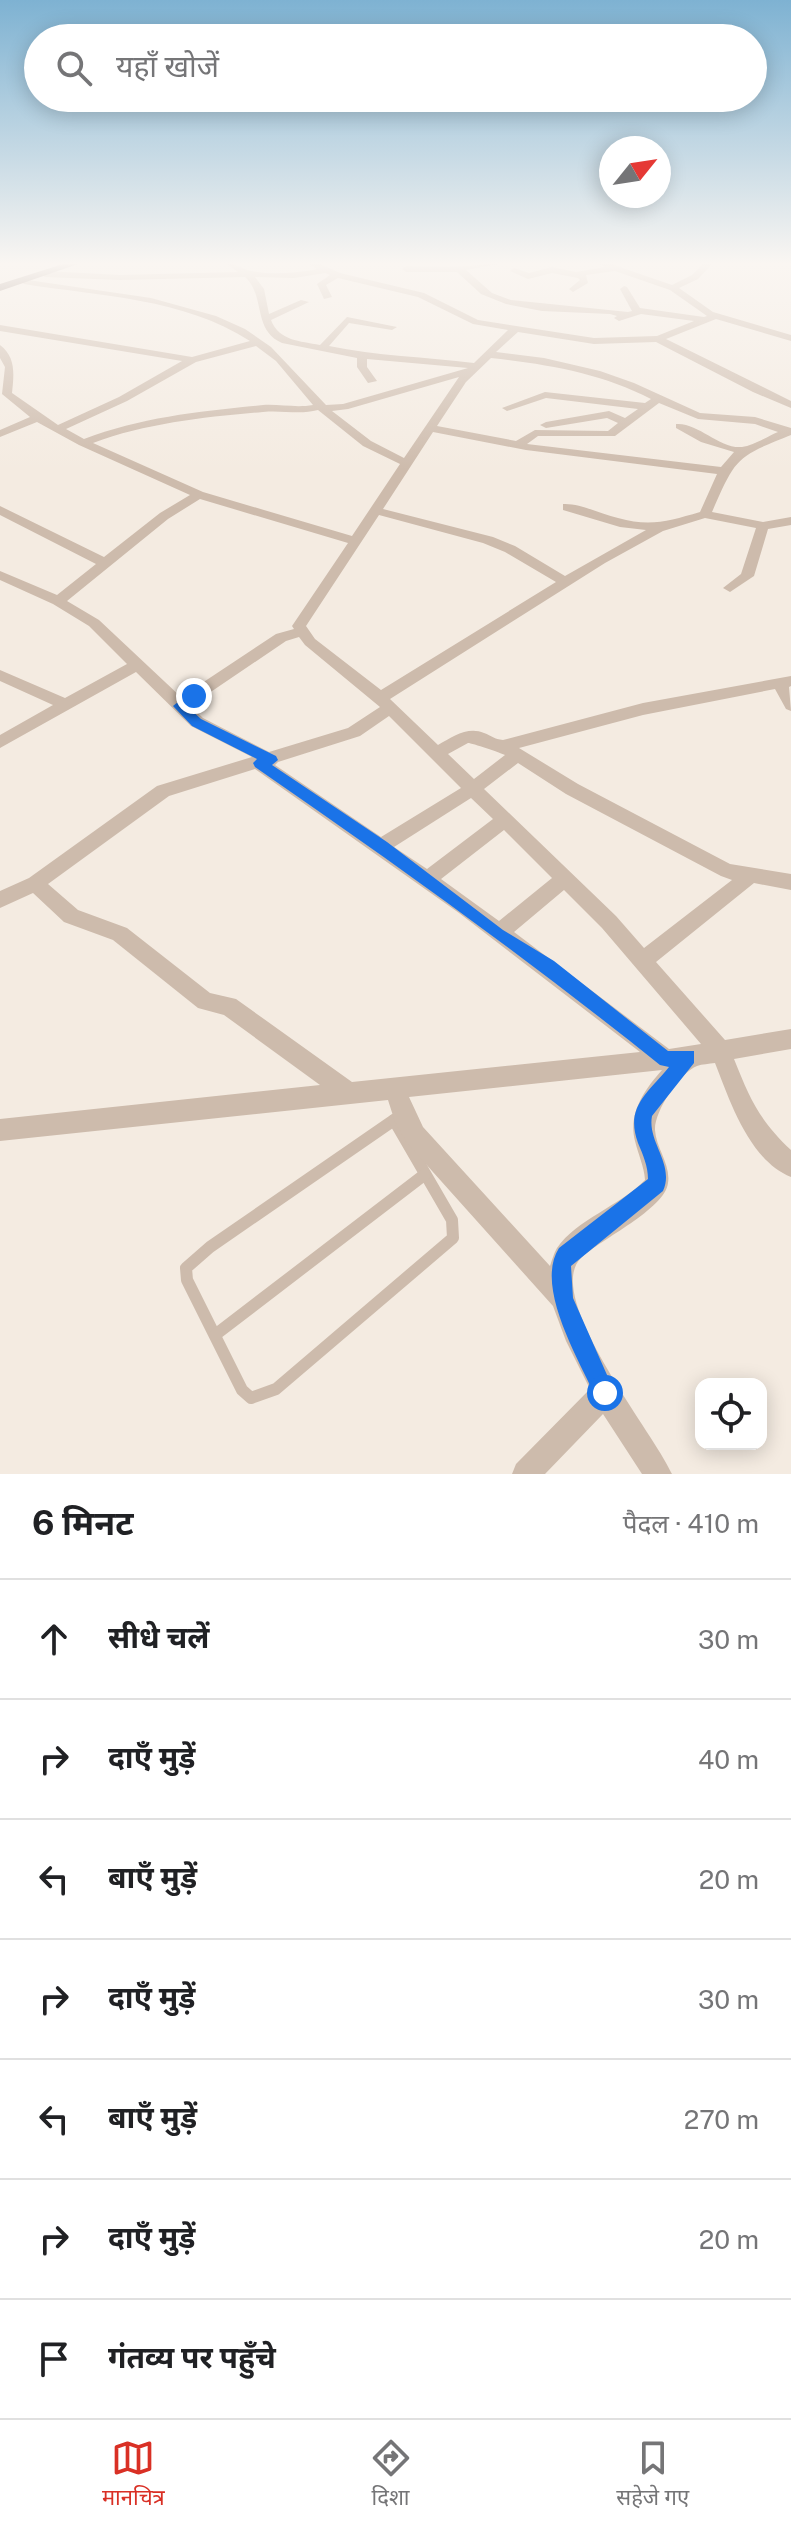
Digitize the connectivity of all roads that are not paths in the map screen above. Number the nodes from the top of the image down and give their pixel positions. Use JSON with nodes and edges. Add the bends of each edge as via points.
{"nodes":[{"id":1,"x":29,"y":333,"type":"edge"},
{"id":2,"x":241,"y":333,"type":"edge"},
{"id":3,"x":274,"y":333,"type":"edge"},
{"id":4,"x":336,"y":333,"type":"edge"},
{"id":5,"x":512,"y":333,"type":"edge"},
{"id":6,"x":534,"y":333,"type":"edge"},
{"id":7,"x":674,"y":333,"type":"edge"},
{"id":8,"x":770,"y":333,"type":"edge"},
{"id":9,"x":278,"y":338,"type":"junction"},
{"id":10,"x":791,"y":338,"type":"edge"},
{"id":11,"x":658,"y":339,"type":"junction"},
{"id":12,"x":259,"y":342,"type":"junction"},
{"id":13,"x":0,"y":348,"type":"edge"},
{"id":14,"x":321,"y":349,"type":"junction"},
{"id":15,"x":272,"y":352,"type":"junction"},
{"id":16,"x":492,"y":355,"type":"junction"},
{"id":17,"x":362,"y":356,"type":"junction"},
{"id":18,"x":192,"y":360,"type":"junction"},
{"id":19,"x":472,"y":369,"type":"junction"},
{"id":20,"x":372,"y":381,"type":"dead end"},
{"id":21,"x":3,"y":392,"type":"edge"},
{"id":22,"x":654,"y":402,"type":"junction"},
{"id":23,"x":791,"y":405,"type":"edge"},
{"id":24,"x":322,"y":407,"type":"junction"},
{"id":25,"x":507,"y":408,"type":"dead end"},
{"id":26,"x":38,"y":418,"type":"junction"},
{"id":27,"x":627,"y":424,"type":"junction"},
{"id":28,"x":546,"y":425,"type":"dead end"},
{"id":29,"x":680,"y":426,"type":"dead end"},
{"id":30,"x":432,"y":428,"type":"junction"},
{"id":31,"x":58,"y":429,"type":"junction"},
{"id":32,"x":789,"y":431,"type":"edge"},
{"id":33,"x":0,"y":434,"type":"edge"},
{"id":34,"x":83,"y":443,"type":"junction"},
{"id":35,"x":518,"y":445,"type":"junction"},
{"id":36,"x":742,"y":451,"type":"junction"},
{"id":37,"x":407,"y":463,"type":"junction"},
{"id":38,"x":724,"y":471,"type":"junction"},
{"id":39,"x":199,"y":495,"type":"junction"},
{"id":40,"x":567,"y":507,"type":"dead end"},
{"id":41,"x":0,"y":510,"type":"edge"},
{"id":42,"x":376,"y":511,"type":"junction"},
{"id":43,"x":705,"y":514,"type":"junction"},
{"id":44,"x":791,"y":521,"type":"edge"},
{"id":45,"x":763,"y":526,"type":"junction"},
{"id":46,"x":659,"y":528,"type":"junction"},
{"id":47,"x":355,"y":541,"type":"junction"},
{"id":48,"x":103,"y":562,"type":"junction"},
{"id":49,"x":0,"y":575,"type":"edge"},
{"id":50,"x":564,"y":581,"type":"junction"},
{"id":51,"x":730,"y":588,"type":"dead end"},
{"id":52,"x":58,"y":601,"type":"junction"},
{"id":53,"x":302,"y":632,"type":"junction"},
{"id":54,"x":135,"y":666,"type":"junction"},
{"id":55,"x":0,"y":675,"type":"edge"},
{"id":56,"x":785,"y":682,"type":"edge"},
{"id":57,"x":385,"y":703,"type":"junction"},
{"id":58,"x":66,"y":705,"type":"junction"},
{"id":59,"x":791,"y":705,"type":"edge"},
{"id":60,"x":179,"y":706,"type":"junction"},
{"id":61,"x":0,"y":742,"type":"edge"},
{"id":62,"x":510,"y":750,"type":"junction"},
{"id":63,"x":436,"y":753,"type":"junction"},
{"id":64,"x":265,"y":761,"type":"junction"},
{"id":65,"x":471,"y":787,"type":"junction"},
{"id":66,"x":504,"y":820,"type":"junction"},
{"id":67,"x":382,"y":846,"type":"junction"},
{"id":68,"x":750,"y":876,"type":"junction"},
{"id":69,"x":564,"y":879,"type":"junction"},
{"id":70,"x":425,"y":881,"type":"junction"},
{"id":71,"x":791,"y":882,"type":"edge"},
{"id":72,"x":35,"y":884,"type":"junction"},
{"id":73,"x":0,"y":900,"type":"edge"},
{"id":74,"x":498,"y":934,"type":"junction"},
{"id":75,"x":643,"y":961,"type":"junction"},
{"id":76,"x":791,"y":1039,"type":"edge"},
{"id":77,"x":721,"y":1052,"type":"junction"},
{"id":78,"x":677,"y":1058,"type":"junction"},
{"id":79,"x":395,"y":1088,"type":"junction"},
{"id":80,"x":349,"y":1093,"type":"junction"},
{"id":81,"x":398,"y":1117,"type":"junction"},
{"id":82,"x":0,"y":1130,"type":"edge"},
{"id":83,"x":791,"y":1166,"type":"edge"},
{"id":84,"x":424,"y":1175,"type":"junction"},
{"id":85,"x":563,"y":1298,"type":"junction"},
{"id":86,"x":215,"y":1335,"type":"junction"},
{"id":87,"x":605,"y":1393,"type":"junction"},
{"id":88,"x":526,"y":1474,"type":"edge"},
{"id":89,"x":658,"y":1474,"type":"edge"}],
"edges":[{"from":1,"to":18,"type":"street"},
{"from":2,"to":12,"type":"street"},
{"from":3,"to":9,"type":"street"},
{"from":4,"to":14,"type":"street"},
{"from":5,"to":16,"type":"street"},
{"from":6,"to":11,"type":"street","via":[[594,341]]},
{"from":7,"to":11,"type":"street"},
{"from":8,"to":10,"type":"street"},
{"from":9,"to":14,"type":"street"},
{"from":9,"to":15,"type":"street"},
{"from":11,"to":23,"type":"street"},
{"from":12,"to":15,"type":"street"},
{"from":12,"to":18,"type":"street"},
{"from":13,"to":21,"type":"street","via":[[10,367]]},
{"from":14,"to":17,"type":"street"},
{"from":15,"to":24,"type":"street"},
{"from":16,"to":19,"type":"street"},
{"from":16,"to":22,"type":"street","via":[[545,361],[627,384]]},
{"from":17,"to":19,"type":"street"},
{"from":17,"to":20,"type":"street","via":[[362,367]]},
{"from":18,"to":31,"type":"street"},
{"from":19,"to":24,"type":"street","via":[[344,407]]},
{"from":19,"to":30,"type":"street"},
{"from":21,"to":26,"type":"street"},
{"from":22,"to":25,"type":"street","via":[[545,395]]},
{"from":22,"to":27,"type":"street"},
{"from":22,"to":32,"type":"street","via":[[696,416],[767,420]]},
{"from":24,"to":34,"type":"street","via":[[307,412],[268,408],[128,426]]},
{"from":24,"to":37,"type":"street","via":[[363,440]]},
{"from":26,"to":31,"type":"street"},
{"from":26,"to":33,"type":"street"},
{"from":27,"to":28,"type":"street","via":[[609,414]]},
{"from":27,"to":35,"type":"street","via":[[608,435],[535,433]]},
{"from":29,"to":36,"type":"street"},
{"from":30,"to":35,"type":"street"},
{"from":30,"to":37,"type":"street"},
{"from":31,"to":34,"type":"street"},
{"from":32,"to":36,"type":"street"},
{"from":34,"to":39,"type":"street"},
{"from":35,"to":38,"type":"street"},
{"from":36,"to":38,"type":"street"},
{"from":37,"to":42,"type":"street"},
{"from":38,"to":43,"type":"street"},
{"from":39,"to":47,"type":"street"},
{"from":39,"to":48,"type":"street"},
{"from":40,"to":46,"type":"street"},
{"from":41,"to":48,"type":"street"},
{"from":42,"to":47,"type":"street"},
{"from":42,"to":50,"type":"street","via":[[488,540]]},
{"from":43,"to":45,"type":"street"},
{"from":43,"to":46,"type":"street"},
{"from":44,"to":45,"type":"street"},
{"from":45,"to":51,"type":"street","via":[[747,576]]},
{"from":46,"to":50,"type":"street"},
{"from":47,"to":53,"type":"street","via":[[301,621]]},
{"from":48,"to":52,"type":"street"},
{"from":49,"to":52,"type":"street"},
{"from":50,"to":57,"type":"street"},
{"from":52,"to":54,"type":"street","via":[[101,628]]},
{"from":53,"to":57,"type":"street"},
{"from":53,"to":60,"type":"street","via":[[281,637]]},
{"from":54,"to":58,"type":"street"},
{"from":54,"to":60,"type":"street"},
{"from":55,"to":58,"type":"street"},
{"from":56,"to":59,"type":"street"},
{"from":56,"to":62,"type":"street","via":[[643,709]]},
{"from":57,"to":63,"type":"street"},
{"from":57,"to":64,"type":"street","via":[[354,732]]},
{"from":58,"to":61,"type":"street"},
{"from":60,"to":64,"type":"street","via":[[207,729]]},
{"from":62,"to":63,"type":"street","via":[[472,735]]},
{"from":62,"to":65,"type":"street","via":[[498,772]]},
{"from":62,"to":68,"type":"street","via":[[727,871]]},
{"from":63,"to":65,"type":"street"},
{"from":64,"to":67,"type":"street"},
{"from":64,"to":72,"type":"street","via":[[163,791]]},
{"from":65,"to":66,"type":"street"},
{"from":65,"to":67,"type":"street"},
{"from":66,"to":69,"type":"street"},
{"from":66,"to":70,"type":"street"},
{"from":67,"to":70,"type":"street"},
{"from":68,"to":71,"type":"street"},
{"from":68,"to":75,"type":"street"},
{"from":69,"to":74,"type":"street"},
{"from":69,"to":75,"type":"street"},
{"from":70,"to":74,"type":"street"},
{"from":72,"to":73,"type":"street"},
{"from":72,"to":80,"type":"street","via":[[71,916],[120,934],[205,1001],[229,1006]]},
{"from":74,"to":78,"type":"street"},
{"from":75,"to":77,"type":"street"},
{"from":76,"to":77,"type":"street"},
{"from":77,"to":78,"type":"street"},
{"from":77,"to":83,"type":"street","via":[[745,1113]]},
{"from":78,"to":79,"type":"street"},
{"from":78,"to":85,"type":"street","via":[[643,1112],[641,1125],[657,1184],[566,1255],[559,1275]]},
{"from":79,"to":80,"type":"street"},
{"from":79,"to":81,"type":"street"},
{"from":80,"to":82,"type":"street"},
{"from":81,"to":84,"type":"lane"},
{"from":81,"to":85,"type":"street"},
{"from":81,"to":86,"type":"lane","via":[[186,1268]]},
{"from":84,"to":86,"type":"lane"},
{"from":84,"to":86,"type":"lane","via":[[452,1220],[453,1238],[276,1389],[251,1398]]},
{"from":85,"to":87,"type":"street"},
{"from":87,"to":88,"type":"street"},
{"from":87,"to":89,"type":"street"}]}
